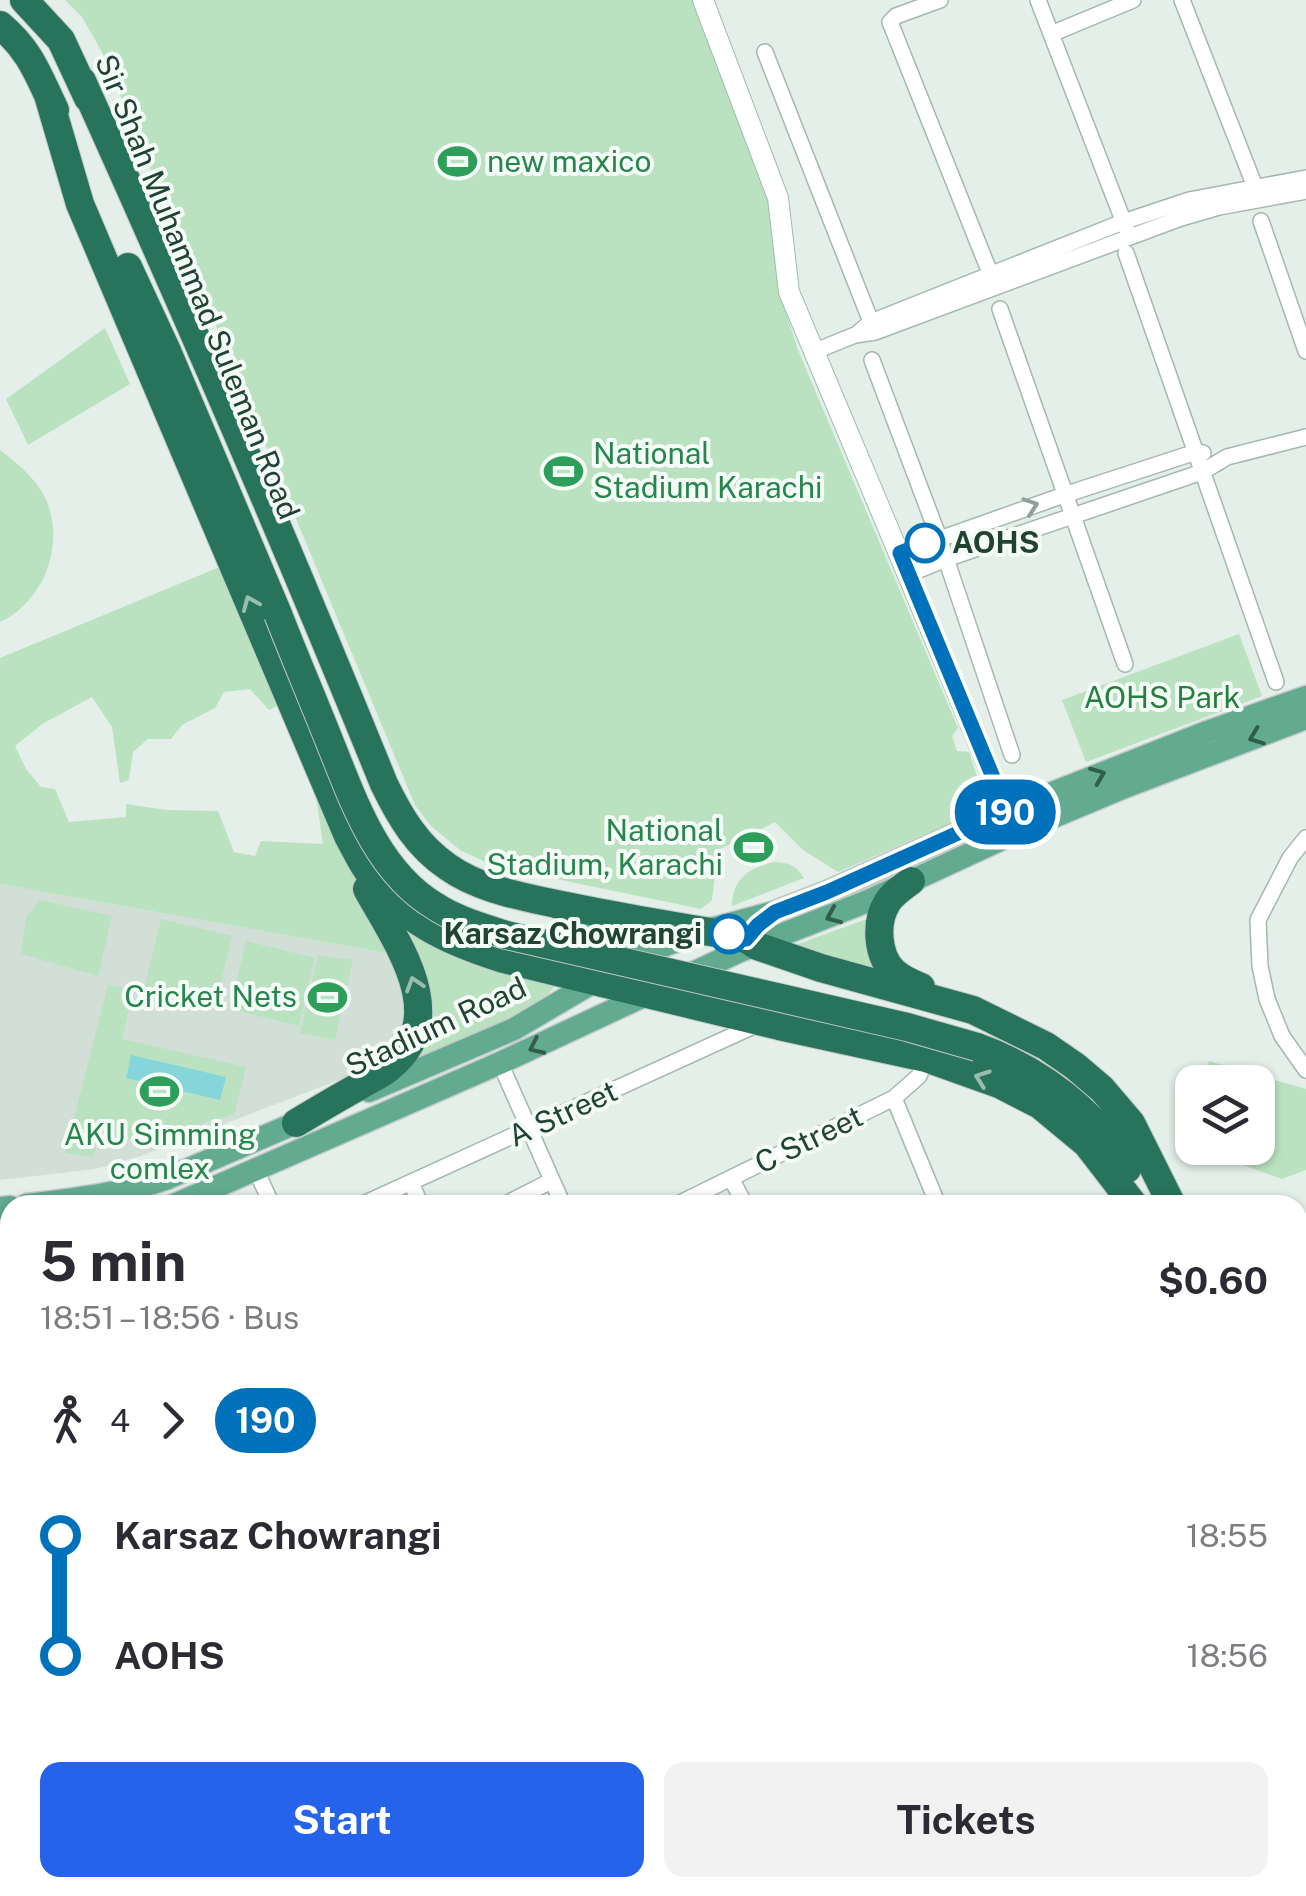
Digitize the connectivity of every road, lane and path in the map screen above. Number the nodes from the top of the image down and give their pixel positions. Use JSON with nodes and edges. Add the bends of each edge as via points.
{"nodes":[{"id":1,"x":24,"y":0,"type":"edge"},
{"id":2,"x":705,"y":0,"type":"edge"},
{"id":3,"x":940,"y":0,"type":"edge"},
{"id":4,"x":1038,"y":0,"type":"edge"},
{"id":5,"x":1133,"y":0,"type":"edge"},
{"id":6,"x":1182,"y":0,"type":"edge"},
{"id":7,"x":0,"y":25,"type":"edge"},
{"id":8,"x":1052,"y":34,"type":"junction"},
{"id":9,"x":765,"y":52,"type":"dead end"},
{"id":10,"x":82,"y":81,"type":"junction"},
{"id":11,"x":48,"y":95,"type":"junction"},
{"id":12,"x":1306,"y":178,"type":"edge"},
{"id":13,"x":1306,"y":191,"type":"edge"},
{"id":14,"x":1258,"y":194,"type":"junction"},
{"id":15,"x":1260,"y":221,"type":"dead end"},
{"id":16,"x":1126,"y":229,"type":"junction"},
{"id":17,"x":1126,"y":254,"type":"dead end"},
{"id":18,"x":993,"y":281,"type":"junction"},
{"id":19,"x":1000,"y":309,"type":"dead end"},
{"id":20,"x":873,"y":327,"type":"junction"},
{"id":21,"x":1306,"y":351,"type":"edge"},
{"id":22,"x":813,"y":352,"type":"junction"},
{"id":23,"x":872,"y":360,"type":"dead end"},
{"id":24,"x":1306,"y":437,"type":"edge"},
{"id":25,"x":1196,"y":452,"type":"junction"},
{"id":26,"x":1226,"y":456,"type":"junction"},
{"id":27,"x":1202,"y":472,"type":"junction"},
{"id":28,"x":1064,"y":495,"type":"junction"},
{"id":29,"x":1072,"y":516,"type":"junction"},
{"id":30,"x":939,"y":538,"type":"junction"},
{"id":31,"x":900,"y":553,"type":"junction"},
{"id":32,"x":946,"y":559,"type":"junction"},
{"id":33,"x":910,"y":574,"type":"junction"},
{"id":34,"x":286,"y":612,"type":"junction"},
{"id":35,"x":1126,"y":664,"type":"dead end"},
{"id":36,"x":1276,"y":682,"type":"dead end"},
{"id":37,"x":1306,"y":697,"type":"edge"},
{"id":38,"x":1306,"y":718,"type":"edge"},
{"id":39,"x":1012,"y":756,"type":"dead end"},
{"id":40,"x":1007,"y":811,"type":"junction"},
{"id":41,"x":1306,"y":838,"type":"edge"},
{"id":42,"x":352,"y":842,"type":"junction"},
{"id":43,"x":911,"y":881,"type":"junction"},
{"id":44,"x":488,"y":887,"type":"junction"},
{"id":45,"x":775,"y":912,"type":"junction"},
{"id":46,"x":704,"y":931,"type":"junction"},
{"id":47,"x":748,"y":946,"type":"junction"},
{"id":48,"x":608,"y":979,"type":"junction"},
{"id":49,"x":648,"y":994,"type":"junction"},
{"id":50,"x":772,"y":1024,"type":"junction"},
{"id":51,"x":576,"y":1029,"type":"junction"},
{"id":52,"x":977,"y":1029,"type":"junction"},
{"id":53,"x":926,"y":1058,"type":"junction"},
{"id":54,"x":500,"y":1063,"type":"junction"},
{"id":55,"x":1306,"y":1070,"type":"edge"},
{"id":56,"x":894,"y":1098,"type":"junction"},
{"id":57,"x":1040,"y":1106,"type":"junction"},
{"id":58,"x":296,"y":1123,"type":"junction"},
{"id":59,"x":530,"y":1130,"type":"junction"},
{"id":60,"x":256,"y":1170,"type":"junction"},
{"id":61,"x":731,"y":1178,"type":"junction"},
{"id":62,"x":551,"y":1181,"type":"junction"},
{"id":63,"x":411,"y":1183,"type":"junction"},
{"id":64,"x":105,"y":1195,"type":"edge"},
{"id":65,"x":197,"y":1195,"type":"edge"},
{"id":66,"x":267,"y":1195,"type":"edge"},
{"id":67,"x":384,"y":1195,"type":"edge"},
{"id":68,"x":416,"y":1195,"type":"edge"},
{"id":69,"x":524,"y":1195,"type":"edge"},
{"id":70,"x":557,"y":1195,"type":"edge"},
{"id":71,"x":696,"y":1195,"type":"edge"},
{"id":72,"x":739,"y":1195,"type":"edge"},
{"id":73,"x":934,"y":1195,"type":"edge"},
{"id":74,"x":1113,"y":1195,"type":"edge"},
{"id":75,"x":1126,"y":1195,"type":"edge"},
{"id":76,"x":1144,"y":1195,"type":"edge"},
{"id":77,"x":1165,"y":1195,"type":"edge"},
{"id":78,"x":1167,"y":1195,"type":"edge"}],
"edges":[{"from":1,"to":10,"type":"highway","name":"Sir Shah Muhammad Suleman Road","via":[[62,40]]},
{"from":2,"to":22,"type":"street","via":[[778,198],[789,292]]},
{"from":3,"to":18,"type":"street","via":[[890,22]]},
{"from":4,"to":8,"type":"street"},
{"from":5,"to":8,"type":"street"},
{"from":6,"to":14,"type":"street"},
{"from":7,"to":11,"type":"highway","name":"Sir Shah Muhammad Suleman Road","via":[[30,57]]},
{"from":8,"to":16,"type":"street"},
{"from":9,"to":20,"type":"street"},
{"from":10,"to":34,"type":"highway","name":"Sir Shah Muhammad Suleman Road"},
{"from":10,"to":44,"type":"highway","via":[[399,816],[450,869]]},
{"from":11,"to":34,"type":"highway","name":"Sir Shah Muhammad Suleman Road"},
{"from":42,"to":11,"type":"highway","one_way":true,"via":[[80,204]]},
{"from":12,"to":14,"type":"street"},
{"from":13,"to":14,"type":"street"},
{"from":14,"to":16,"type":"street"},
{"from":15,"to":21,"type":"street"},
{"from":16,"to":18,"type":"street"},
{"from":17,"to":25,"type":"street"},
{"from":18,"to":20,"type":"street"},
{"from":19,"to":28,"type":"street"},
{"from":20,"to":22,"type":"street"},
{"from":22,"to":31,"type":"street"},
{"from":23,"to":30,"type":"street"},
{"from":24,"to":26,"type":"street"},
{"from":25,"to":26,"type":"street"},
{"from":25,"to":27,"type":"street"},
{"from":25,"to":28,"type":"street"},
{"from":26,"to":27,"type":"street"},
{"from":27,"to":29,"type":"street"},
{"from":27,"to":36,"type":"street"},
{"from":28,"to":29,"type":"street"},
{"from":30,"to":28,"type":"street","one_way":true},
{"from":29,"to":32,"type":"street"},
{"from":29,"to":35,"type":"street"},
{"from":30,"to":31,"type":"street"},
{"from":30,"to":32,"type":"street"},
{"from":31,"to":33,"type":"street"},
{"from":32,"to":33,"type":"street"},
{"from":32,"to":39,"type":"street"},
{"from":33,"to":40,"type":"street"},
{"from":34,"to":52,"type":"highway","bridge":true,"via":[[362,818],[388,861],[434,906],[506,935],[956,1040]]},
{"from":40,"to":37,"type":"main road","name":"Stadium Road","one_way":true},
{"from":38,"to":43,"type":"main road","name":"Stadium Road","one_way":true,"via":[[1122,788]]},
{"from":40,"to":45,"type":"main road","name":"Stadium Road"},
{"from":41,"to":55,"type":"street","via":[[1258,920],[1267,1000]]},
{"from":42,"to":48,"type":"highway","via":[[394,903],[426,928],[464,947]]},
{"from":58,"to":42,"type":"highway","one_way":true,"via":[[389,1068],[416,1027],[414,979],[365,884]]},
{"from":43,"to":47,"type":"main road","name":"Stadium Road","one_way":true},
{"from":43,"to":52,"type":"highway","via":[[888,900],[879,920],[890,968]]},
{"from":44,"to":46,"type":"highway"},
{"from":44,"to":48,"type":"main road","via":[[522,906],[592,924],[609,935],[618,951]]},
{"from":45,"to":46,"type":"main road","name":"Stadium Road"},
{"from":45,"to":47,"type":"main road","via":[[758,925]]},
{"from":46,"to":47,"type":"highway"},
{"from":46,"to":48,"type":"main road","name":"Stadium Road","via":[[642,954]]},
{"from":47,"to":49,"type":"main road","name":"Stadium Road"},
{"from":47,"to":50,"type":"main road","via":[[738,980],[752,1009]]},
{"from":47,"to":52,"type":"highway"},
{"from":48,"to":49,"type":"highway"},
{"from":48,"to":51,"type":"main road","via":[[597,1006]]},
{"from":48,"to":58,"type":"main road","name":"Stadium Road","via":[[514,1029]]},
{"from":49,"to":50,"type":"highway"},
{"from":49,"to":51,"type":"main road","name":"Stadium Road"},
{"from":50,"to":53,"type":"highway"},
{"from":50,"to":59,"type":"street","name":"A Street"},
{"from":51,"to":54,"type":"main road","name":"Stadium Road","one_way":true},
{"from":52,"to":76,"type":"highway","via":[[997,1054],[1074,1102]]},
{"from":52,"to":77,"type":"highway","via":[[1061,1074],[1101,1110]]},
{"from":52,"to":78,"type":"highway","via":[[1046,1046],[1076,1066],[1130,1123]]},
{"from":53,"to":56,"type":"street","name":"C Street","via":[[919,1076]]},
{"from":57,"to":53,"type":"highway","one_way":true},
{"from":54,"to":59,"type":"street"},
{"from":54,"to":60,"type":"main road","name":"Stadium Road"},
{"from":56,"to":61,"type":"street","name":"C Street"},
{"from":56,"to":73,"type":"street"},
{"from":57,"to":74,"type":"street"},
{"from":57,"to":75,"type":"highway","via":[[1087,1144]]},
{"from":58,"to":64,"type":"main road","name":"Stadium Road","via":[[144,1186]]},
{"from":59,"to":62,"type":"street"},
{"from":59,"to":63,"type":"street","name":"A Street"},
{"from":60,"to":65,"type":"main road","name":"Stadium Road"},
{"from":60,"to":66,"type":"street"},
{"from":61,"to":71,"type":"street","name":"C Street"},
{"from":61,"to":72,"type":"street"},
{"from":62,"to":69,"type":"street"},
{"from":62,"to":70,"type":"street"},
{"from":63,"to":67,"type":"street","name":"A Street"},
{"from":63,"to":68,"type":"street"}]}
